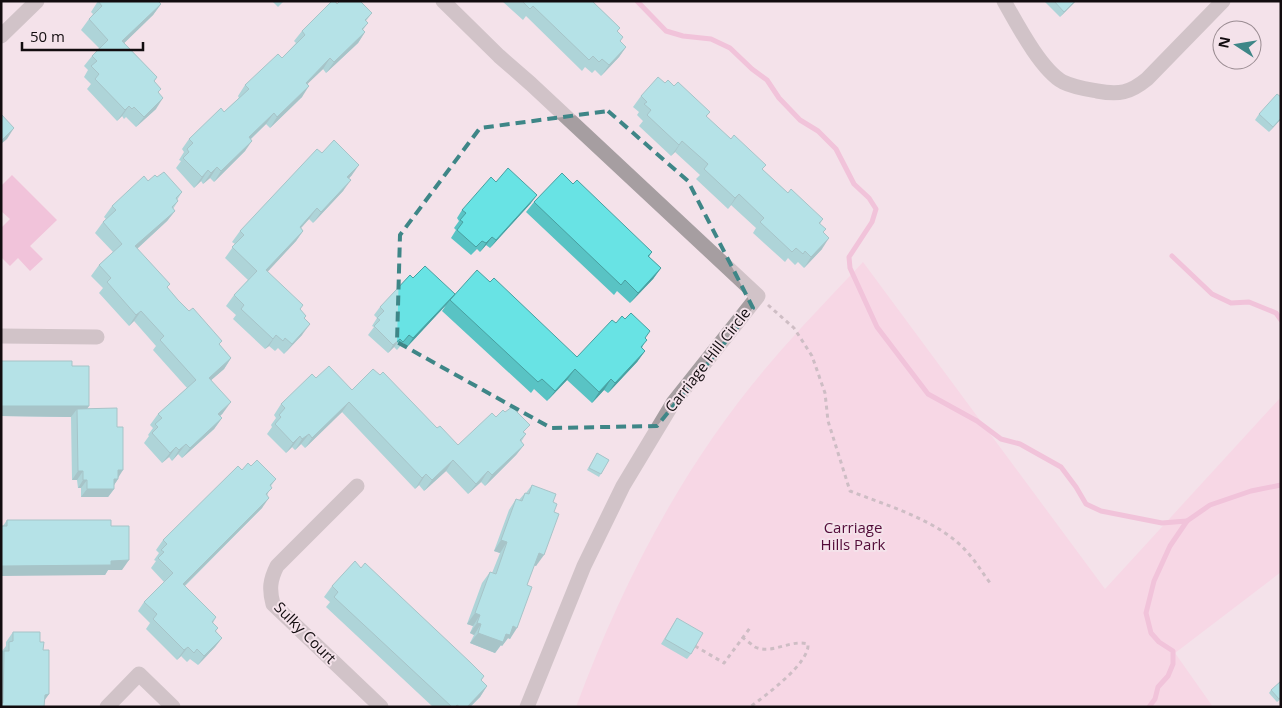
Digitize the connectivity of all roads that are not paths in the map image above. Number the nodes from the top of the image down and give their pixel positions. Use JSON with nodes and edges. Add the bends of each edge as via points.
{"nodes":[{"id":1,"x":37,"y":1,"type":"edge"},
{"id":2,"x":443,"y":1,"type":"edge"},
{"id":3,"x":1004,"y":1,"type":"edge"},
{"id":4,"x":1223,"y":1,"type":"edge"},
{"id":5,"x":1,"y":36,"type":"edge"},
{"id":6,"x":1,"y":336,"type":"edge"},
{"id":7,"x":96,"y":337,"type":"dead end"},
{"id":8,"x":358,"y":486,"type":"dead end"},
{"id":9,"x":107,"y":707,"type":"edge"},
{"id":10,"x":173,"y":707,"type":"edge"},
{"id":11,"x":381,"y":707,"type":"edge"},
{"id":12,"x":527,"y":707,"type":"edge"}],
"edges":[{"from":1,"to":5,"type":"street"},
{"from":2,"to":12,"type":"street","name":"Carriage Hill Circle","via":[[758,296],[673,403],[623,486],[584,566]]},
{"from":3,"to":4,"type":"street","via":[[1049,70],[1062,81],[1080,88],[1110,93],[1124,93],[1137,88]]},
{"from":6,"to":7,"type":"street"},
{"from":8,"to":11,"type":"street","name":"Sulky Court","via":[[277,566],[270,580],[270,592],[273,604]]},
{"from":9,"to":10,"type":"street","via":[[139,674]]}]}
